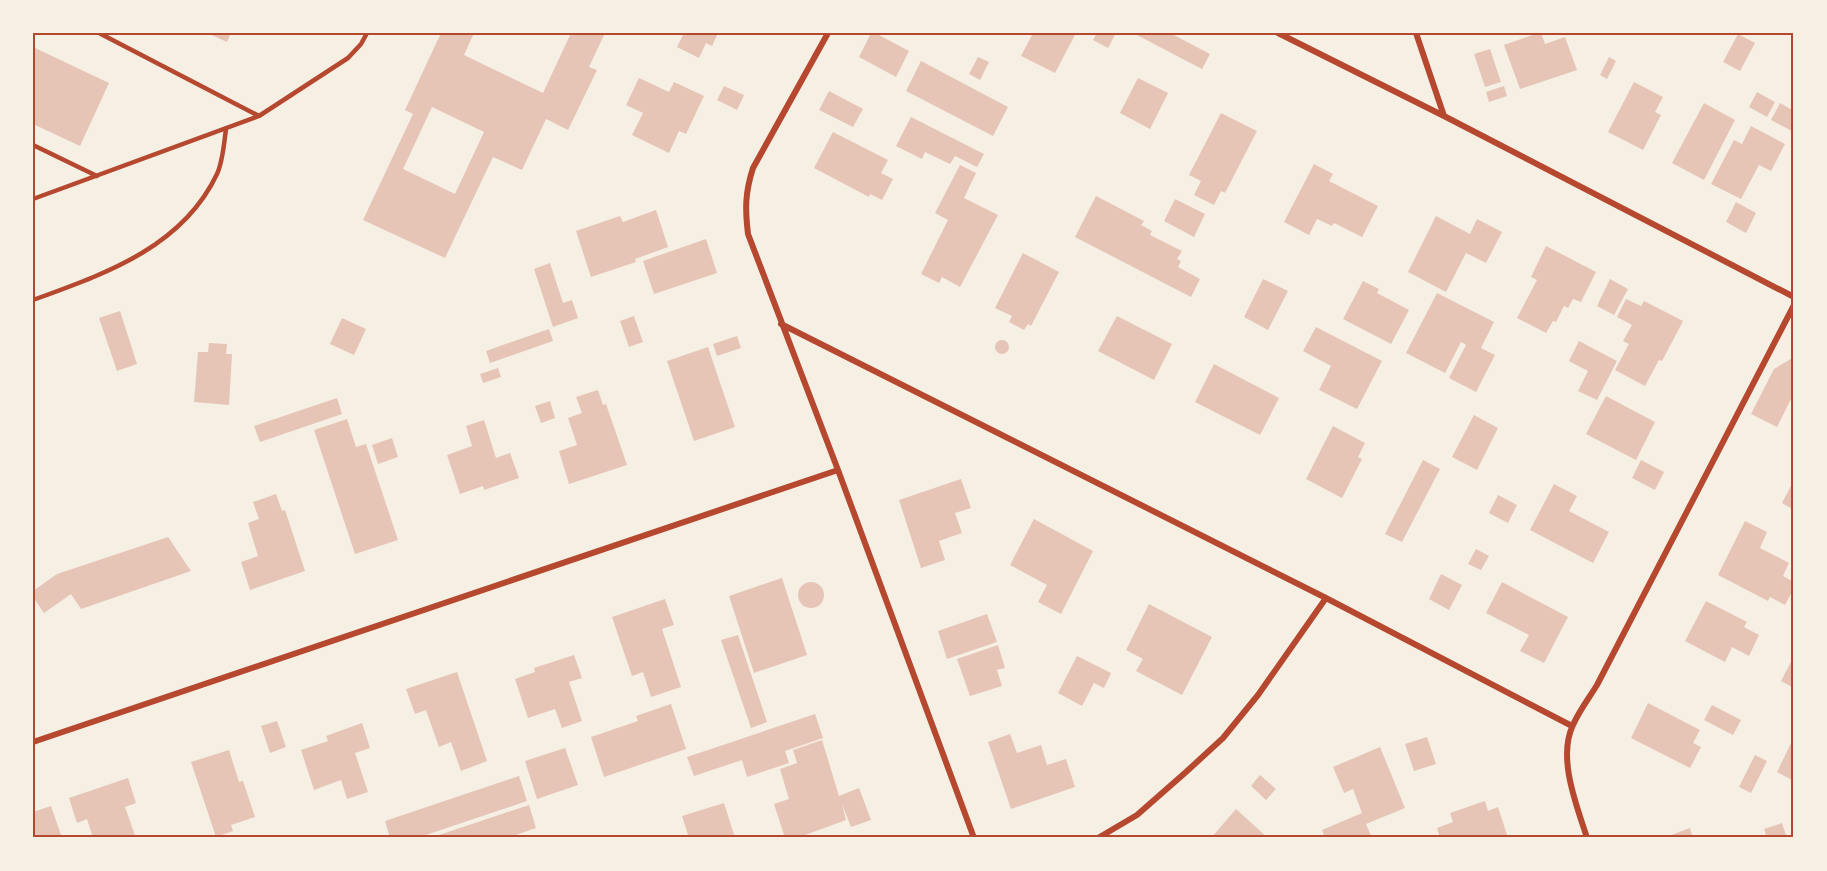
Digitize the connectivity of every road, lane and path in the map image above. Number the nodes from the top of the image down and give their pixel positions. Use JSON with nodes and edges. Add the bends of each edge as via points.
{"nodes":[{"id":1,"x":99,"y":33,"type":"edge"},
{"id":2,"x":367,"y":33,"type":"edge"},
{"id":3,"x":828,"y":33,"type":"edge"},
{"id":4,"x":1278,"y":33,"type":"edge"},
{"id":5,"x":1416,"y":33,"type":"edge"},
{"id":6,"x":259,"y":116,"type":"junction"},
{"id":7,"x":1444,"y":116,"type":"junction"},
{"id":8,"x":226,"y":129,"type":"junction"},
{"id":9,"x":33,"y":145,"type":"edge"},
{"id":10,"x":97,"y":176,"type":"junction"},
{"id":11,"x":33,"y":199,"type":"edge"},
{"id":12,"x":1794,"y":297,"type":"edge"},
{"id":13,"x":33,"y":300,"type":"edge"},
{"id":14,"x":1794,"y":305,"type":"edge"},
{"id":15,"x":781,"y":324,"type":"junction"},
{"id":16,"x":838,"y":470,"type":"junction"},
{"id":17,"x":1326,"y":598,"type":"junction"},
{"id":18,"x":1572,"y":726,"type":"junction"},
{"id":19,"x":33,"y":742,"type":"edge"},
{"id":20,"x":974,"y":838,"type":"edge"},
{"id":21,"x":1098,"y":838,"type":"edge"},
{"id":22,"x":1587,"y":838,"type":"edge"}],
"edges":[{"from":1,"to":6,"type":"lane"},
{"from":2,"to":6,"type":"lane","via":[[348,58]]},
{"from":3,"to":15,"type":"street","via":[[753,168],[746,189],[748,234]]},
{"from":4,"to":7,"type":"street"},
{"from":5,"to":7,"type":"street"},
{"from":6,"to":8,"type":"lane"},
{"from":7,"to":12,"type":"street"},
{"from":8,"to":10,"type":"lane"},
{"from":8,"to":13,"type":"lane","via":[[218,172],[200,202],[171,233],[109,272]]},
{"from":9,"to":10,"type":"lane"},
{"from":10,"to":11,"type":"lane"},
{"from":14,"to":18,"type":"street"},
{"from":15,"to":16,"type":"street"},
{"from":15,"to":17,"type":"street"},
{"from":16,"to":19,"type":"street"},
{"from":16,"to":20,"type":"street"},
{"from":17,"to":18,"type":"street"},
{"from":17,"to":21,"type":"street","via":[[1223,738],[1137,814]]},
{"from":18,"to":22,"type":"street","via":[[1567,755],[1569,782]]}]}
